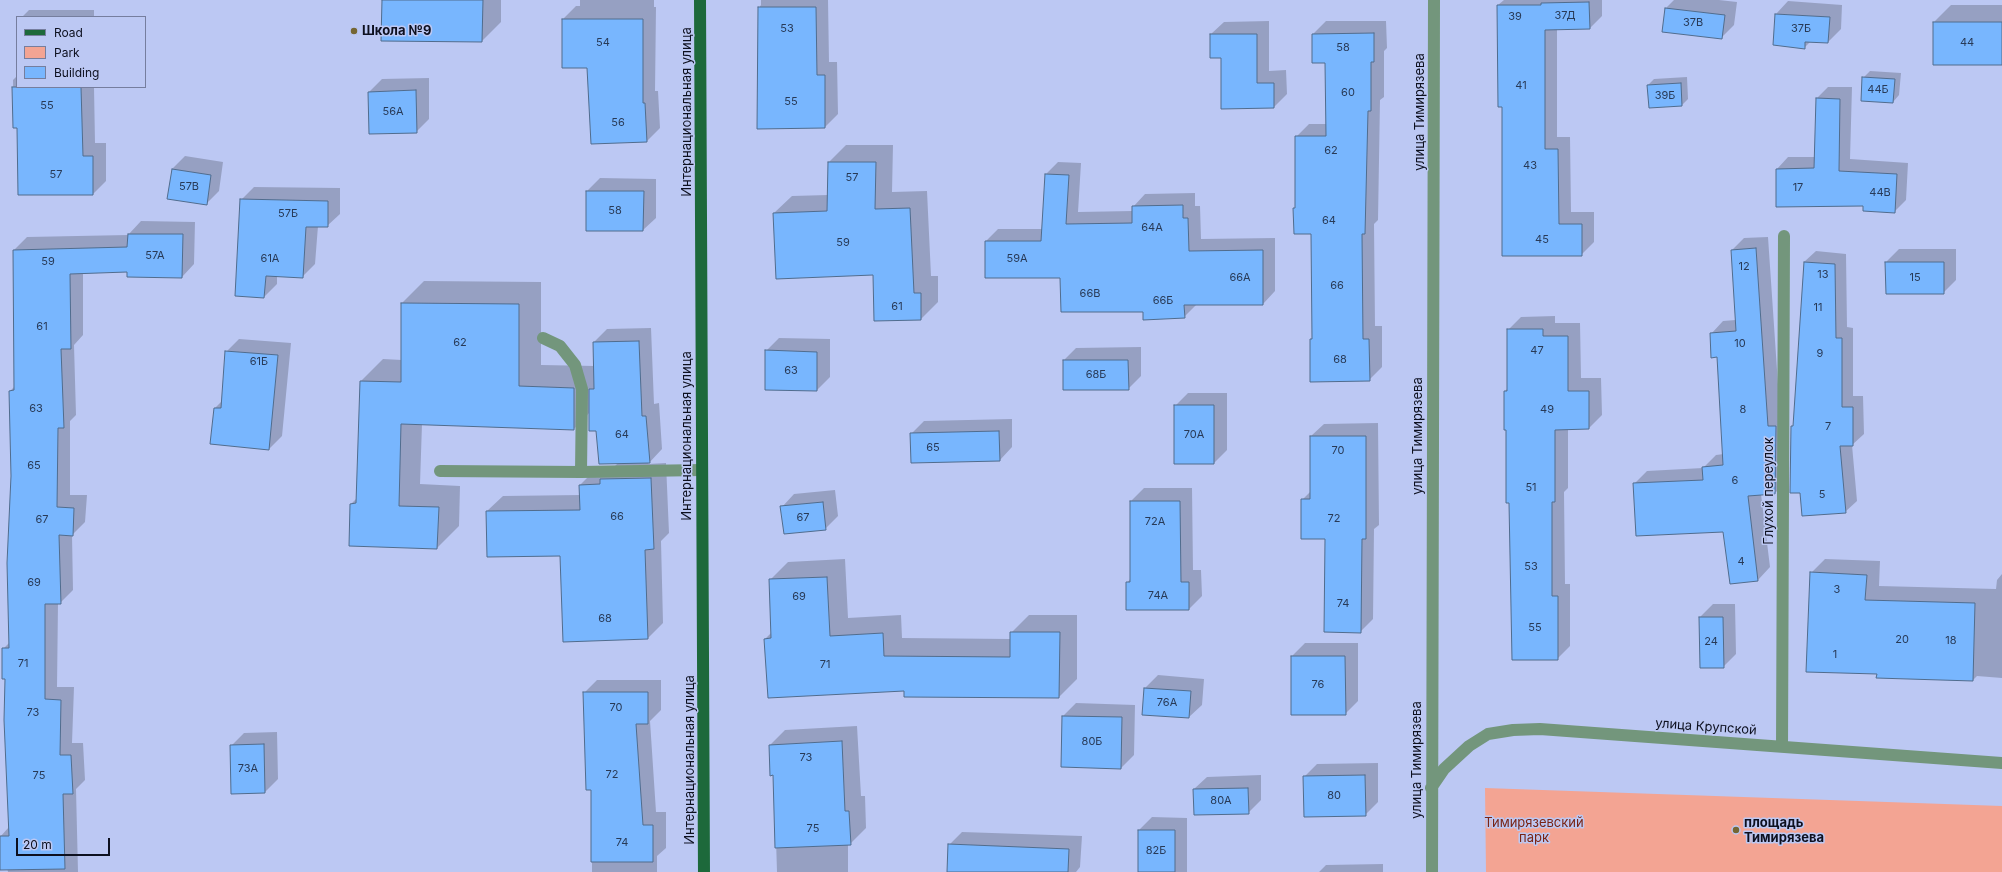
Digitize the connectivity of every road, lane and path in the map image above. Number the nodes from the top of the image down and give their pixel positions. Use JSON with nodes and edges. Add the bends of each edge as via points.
{"nodes":[{"id":1,"x":700,"y":0,"type":"edge"},
{"id":2,"x":1434,"y":0,"type":"edge"},
{"id":3,"x":1784,"y":236,"type":"dead end"},
{"id":4,"x":543,"y":338,"type":"dead end"},
{"id":5,"x":701,"y":470,"type":"junction"},
{"id":6,"x":440,"y":471,"type":"dead end"},
{"id":7,"x":581,"y":472,"type":"junction"},
{"id":8,"x":1782,"y":747,"type":"junction"},
{"id":9,"x":2002,"y":762,"type":"edge"},
{"id":10,"x":1431,"y":788,"type":"junction"},
{"id":11,"x":704,"y":872,"type":"edge"},
{"id":12,"x":1432,"y":872,"type":"edge"}],
"edges":[{"from":1,"to":5,"type":"main road","name":"Интернациональная улица"},
{"from":2,"to":10,"type":"street","name":"улица Тимирязева"},
{"from":3,"to":8,"type":"street","name":"Глухой переулок"},
{"from":4,"to":7,"type":"street","via":[[560,346],[575,365],[582,389]]},
{"from":5,"to":7,"type":"street"},
{"from":5,"to":11,"type":"main road","name":"Интернациональная улица"},
{"from":6,"to":7,"type":"street"},
{"from":8,"to":9,"type":"street","name":"улица Крупской"},
{"from":8,"to":10,"type":"street","name":"улица Крупской","via":[[1513,730],[1488,734],[1469,746],[1444,769]]},
{"from":10,"to":12,"type":"street","name":"улица Тимирязева"}]}
